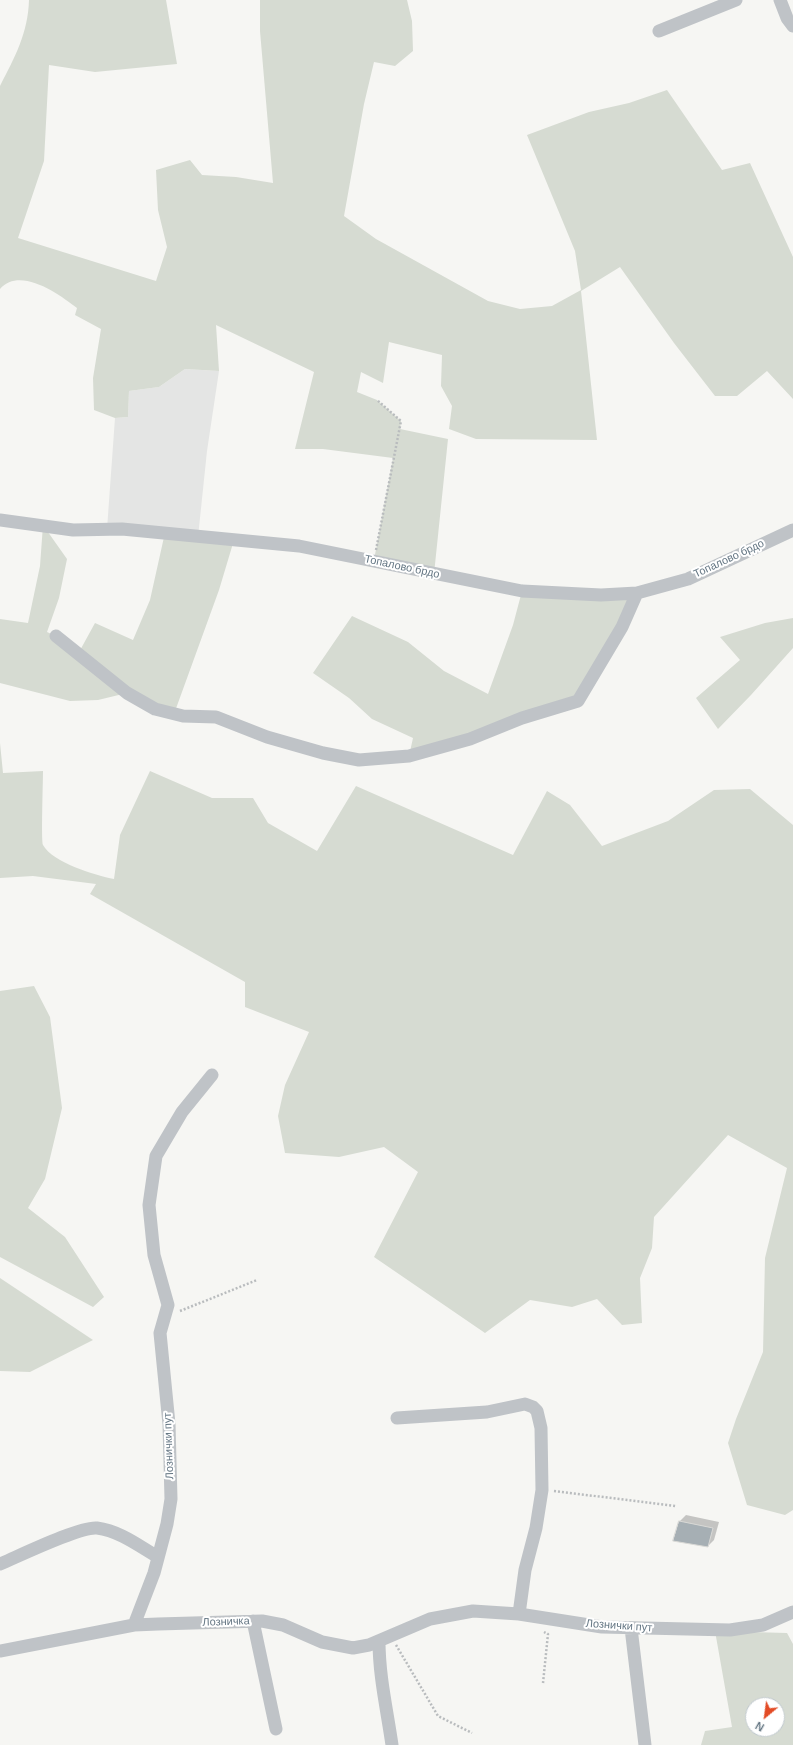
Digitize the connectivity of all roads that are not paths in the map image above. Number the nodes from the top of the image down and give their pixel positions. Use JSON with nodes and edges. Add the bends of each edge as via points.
{"nodes":[{"id":1,"x":736,"y":0,"type":"edge"},
{"id":2,"x":780,"y":0,"type":"edge"},
{"id":3,"x":793,"y":26,"type":"edge"},
{"id":4,"x":659,"y":31,"type":"dead end"},
{"id":5,"x":0,"y":520,"type":"edge"},
{"id":6,"x":793,"y":530,"type":"edge"},
{"id":7,"x":637,"y":593,"type":"junction"},
{"id":8,"x":56,"y":636,"type":"dead end"},
{"id":9,"x":212,"y":1075,"type":"dead end"},
{"id":10,"x":397,"y":1418,"type":"dead end"},
{"id":11,"x":158,"y":1557,"type":"junction"},
{"id":12,"x":0,"y":1564,"type":"edge"},
{"id":13,"x":793,"y":1612,"type":"edge"},
{"id":14,"x":519,"y":1614,"type":"junction"},
{"id":15,"x":444,"y":1615,"type":"joint"},
{"id":16,"x":253,"y":1621,"type":"junction"},
{"id":17,"x":134,"y":1625,"type":"junction"},
{"id":18,"x":631,"y":1628,"type":"junction"},
{"id":19,"x":385,"y":1639,"type":"junction"},
{"id":20,"x":0,"y":1652,"type":"edge"},
{"id":21,"x":276,"y":1729,"type":"dead end"},
{"id":22,"x":392,"y":1745,"type":"edge"},
{"id":23,"x":645,"y":1745,"type":"edge"}],
"edges":[{"from":1,"to":4,"type":"street"},
{"from":2,"to":3,"type":"street"},
{"from":5,"to":7,"type":"street","name":"Топалово брдо","via":[[73,530],[122,529],[299,546],[522,591],[601,595]]},
{"from":6,"to":7,"type":"street","name":"Топалово брдо","via":[[688,579]]},
{"from":7,"to":8,"type":"street","via":[[622,627],[578,701],[522,718],[470,739],[409,756],[359,760],[267,737],[216,717],[183,716],[155,709],[127,693]]},
{"from":9,"to":11,"type":"street","name":"Лознички пут","via":[[182,1112],[156,1156],[149,1205],[154,1255],[168,1305],[160,1333],[169,1424],[171,1499]]},
{"from":10,"to":14,"type":"street","via":[[487,1412],[524,1404],[537,1411],[541,1428],[542,1490],[536,1528],[525,1570]]},
{"from":11,"to":12,"type":"street","via":[[115,1532],[96,1528],[79,1532]]},
{"from":11,"to":17,"type":"street","name":"Лознички пут"},
{"from":13,"to":18,"type":"street","name":"Лознички пут","via":[[763,1625],[745,1629]]},
{"from":14,"to":15,"type":"street","name":"Лознички пут","via":[[473,1611]]},
{"from":14,"to":18,"type":"street","name":"Лознички пут","via":[[602,1627]]},
{"from":15,"to":19,"type":"street","name":"Лозничка","via":[[414,1625]]},
{"from":16,"to":17,"type":"street","name":"Лозничка"},
{"from":16,"to":19,"type":"street","name":"Лозничка","via":[[283,1625],[334,1646],[360,1648]]},
{"from":16,"to":21,"type":"street"},
{"from":17,"to":20,"type":"street","name":"Лозничка"},
{"from":18,"to":23,"type":"street"},
{"from":19,"to":22,"type":"street","via":[[379,1670],[386,1695]]}]}
